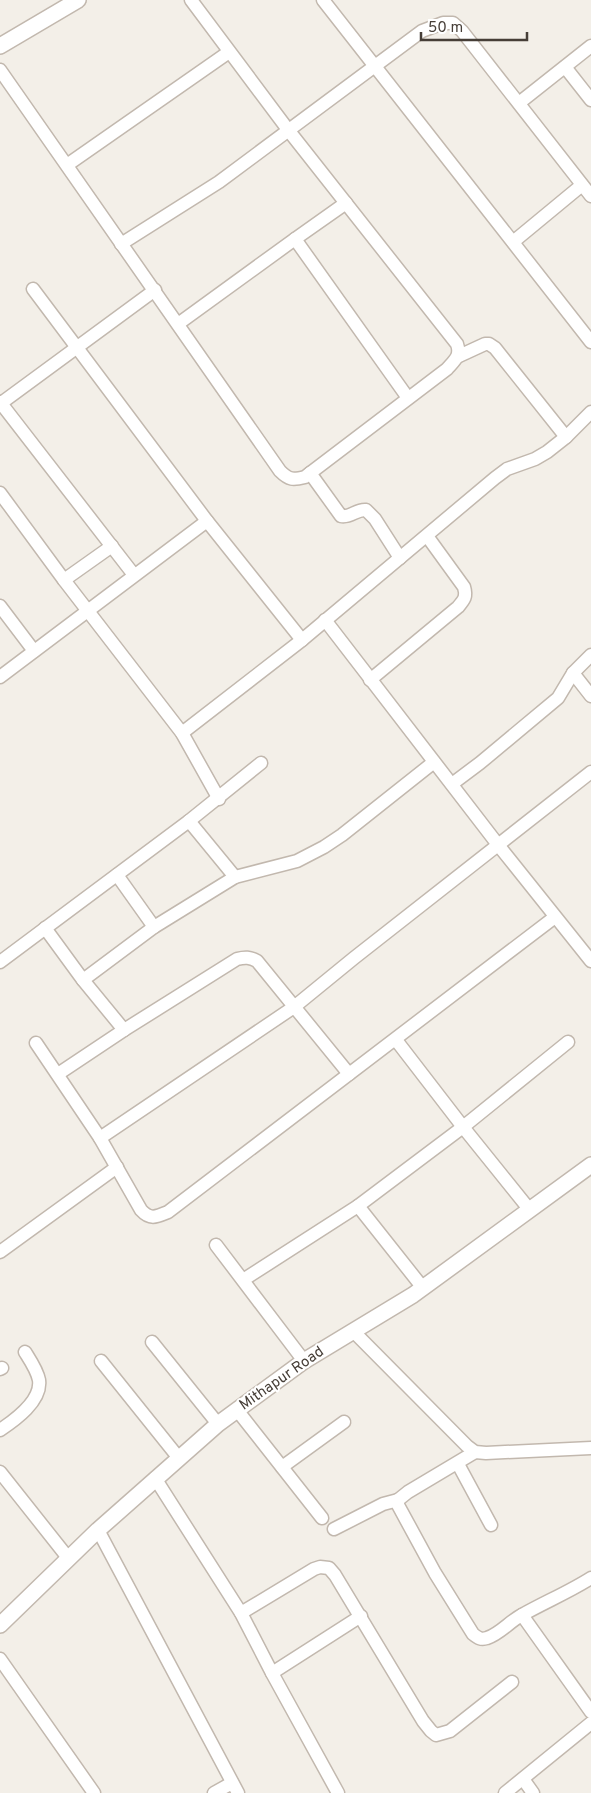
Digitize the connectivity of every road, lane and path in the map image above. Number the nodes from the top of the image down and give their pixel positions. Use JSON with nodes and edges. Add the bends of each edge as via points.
{"nodes":[{"id":1,"x":78,"y":0,"type":"edge"},
{"id":2,"x":191,"y":0,"type":"edge"},
{"id":3,"x":328,"y":2,"type":"edge"},
{"id":4,"x":0,"y":46,"type":"edge"},
{"id":5,"x":591,"y":46,"type":"edge"},
{"id":6,"x":229,"y":52,"type":"junction"},
{"id":7,"x":375,"y":66,"type":"junction"},
{"id":8,"x":565,"y":67,"type":"junction"},
{"id":9,"x":0,"y":70,"type":"edge"},
{"id":10,"x":591,"y":100,"type":"edge"},
{"id":11,"x":519,"y":103,"type":"junction"},
{"id":12,"x":289,"y":131,"type":"junction"},
{"id":13,"x":67,"y":165,"type":"junction"},
{"id":14,"x":582,"y":185,"type":"junction"},
{"id":15,"x":591,"y":196,"type":"edge"},
{"id":16,"x":346,"y":203,"type":"junction"},
{"id":17,"x":295,"y":238,"type":"junction"},
{"id":18,"x":513,"y":242,"type":"junction"},
{"id":19,"x":121,"y":244,"type":"junction"},
{"id":20,"x":34,"y":289,"type":"dead end"},
{"id":21,"x":154,"y":290,"type":"junction"},
{"id":22,"x":178,"y":324,"type":"junction"},
{"id":23,"x":591,"y":342,"type":"edge"},
{"id":24,"x":76,"y":346,"type":"junction"},
{"id":25,"x":459,"y":356,"type":"junction"},
{"id":26,"x":408,"y":398,"type":"junction"},
{"id":27,"x":0,"y":403,"type":"edge"},
{"id":28,"x":591,"y":412,"type":"edge"},
{"id":29,"x":566,"y":437,"type":"junction"},
{"id":30,"x":310,"y":473,"type":"junction"},
{"id":31,"x":0,"y":493,"type":"edge"},
{"id":32,"x":207,"y":521,"type":"junction"},
{"id":33,"x":427,"y":536,"type":"junction"},
{"id":34,"x":112,"y":546,"type":"junction"},
{"id":35,"x":400,"y":558,"type":"junction"},
{"id":36,"x":134,"y":575,"type":"junction"},
{"id":37,"x":64,"y":580,"type":"junction"},
{"id":38,"x":0,"y":606,"type":"edge"},
{"id":39,"x":87,"y":610,"type":"junction"},
{"id":40,"x":325,"y":620,"type":"junction"},
{"id":41,"x":302,"y":640,"type":"junction"},
{"id":42,"x":34,"y":651,"type":"junction"},
{"id":43,"x":591,"y":655,"type":"edge"},
{"id":44,"x":573,"y":673,"type":"junction"},
{"id":45,"x":0,"y":677,"type":"edge"},
{"id":46,"x":370,"y":680,"type":"junction"},
{"id":47,"x":591,"y":696,"type":"edge"},
{"id":48,"x":182,"y":733,"type":"junction"},
{"id":49,"x":434,"y":762,"type":"junction"},
{"id":50,"x":261,"y":763,"type":"dead end"},
{"id":51,"x":591,"y":772,"type":"edge"},
{"id":52,"x":452,"y":784,"type":"junction"},
{"id":53,"x":219,"y":799,"type":"junction"},
{"id":54,"x":189,"y":821,"type":"junction"},
{"id":55,"x":499,"y":846,"type":"junction"},
{"id":56,"x":118,"y":875,"type":"junction"},
{"id":57,"x":235,"y":877,"type":"junction"},
{"id":58,"x":555,"y":917,"type":"junction"},
{"id":59,"x":154,"y":927,"type":"junction"},
{"id":60,"x":45,"y":928,"type":"junction"},
{"id":61,"x":591,"y":961,"type":"edge"},
{"id":62,"x":0,"y":962,"type":"edge"},
{"id":63,"x":83,"y":980,"type":"junction"},
{"id":64,"x":294,"y":1007,"type":"junction"},
{"id":65,"x":124,"y":1030,"type":"junction"},
{"id":66,"x":396,"y":1040,"type":"junction"},
{"id":67,"x":568,"y":1042,"type":"dead end"},
{"id":68,"x":36,"y":1043,"type":"dead end"},
{"id":69,"x":58,"y":1074,"type":"junction"},
{"id":70,"x":349,"y":1074,"type":"junction"},
{"id":71,"x":463,"y":1127,"type":"junction"},
{"id":72,"x":100,"y":1138,"type":"junction"},
{"id":73,"x":591,"y":1165,"type":"edge"},
{"id":74,"x":117,"y":1167,"type":"junction"},
{"id":75,"x":358,"y":1206,"type":"junction"},
{"id":76,"x":529,"y":1209,"type":"junction"},
{"id":77,"x":216,"y":1245,"type":"dead end"},
{"id":78,"x":0,"y":1252,"type":"edge"},
{"id":79,"x":243,"y":1280,"type":"junction"},
{"id":80,"x":422,"y":1288,"type":"junction"},
{"id":81,"x":354,"y":1332,"type":"junction"},
{"id":82,"x":152,"y":1342,"type":"dead end"},
{"id":83,"x":25,"y":1352,"type":"dead end"},
{"id":84,"x":101,"y":1361,"type":"dead end"},
{"id":85,"x":304,"y":1361,"type":"junction"},
{"id":86,"x":237,"y":1410,"type":"junction"},
{"id":87,"x":344,"y":1422,"type":"dead end"},
{"id":88,"x":218,"y":1424,"type":"junction"},
{"id":89,"x":0,"y":1430,"type":"edge"},
{"id":90,"x":591,"y":1448,"type":"edge"},
{"id":91,"x":475,"y":1452,"type":"junction"},
{"id":92,"x":178,"y":1457,"type":"junction"},
{"id":93,"x":458,"y":1464,"type":"junction"},
{"id":94,"x":282,"y":1467,"type":"junction"},
{"id":95,"x":0,"y":1472,"type":"edge"},
{"id":96,"x":156,"y":1478,"type":"junction"},
{"id":97,"x":398,"y":1500,"type":"junction"},
{"id":98,"x":322,"y":1518,"type":"dead end"},
{"id":99,"x":491,"y":1525,"type":"dead end"},
{"id":100,"x":334,"y":1529,"type":"dead end"},
{"id":101,"x":98,"y":1530,"type":"junction"},
{"id":102,"x":69,"y":1559,"type":"junction"},
{"id":103,"x":591,"y":1578,"type":"edge"},
{"id":104,"x":241,"y":1613,"type":"junction"},
{"id":105,"x":522,"y":1615,"type":"junction"},
{"id":106,"x":361,"y":1616,"type":"junction"},
{"id":107,"x":0,"y":1626,"type":"edge"},
{"id":108,"x":0,"y":1659,"type":"edge"},
{"id":109,"x":272,"y":1673,"type":"junction"},
{"id":110,"x":512,"y":1682,"type":"dead end"},
{"id":111,"x":591,"y":1712,"type":"edge"},
{"id":112,"x":589,"y":1729,"type":"edge"},
{"id":113,"x":523,"y":1779,"type":"junction"},
{"id":114,"x":235,"y":1788,"type":"edge"},
{"id":115,"x":94,"y":1793,"type":"edge"},
{"id":116,"x":214,"y":1793,"type":"edge"},
{"id":117,"x":338,"y":1793,"type":"edge"},
{"id":118,"x":506,"y":1793,"type":"edge"},
{"id":119,"x":533,"y":1793,"type":"edge"}],
"edges":[{"from":1,"to":4,"type":"street"},
{"from":2,"to":6,"type":"street"},
{"from":3,"to":7,"type":"street"},
{"from":5,"to":8,"type":"street"},
{"from":6,"to":12,"type":"street"},
{"from":6,"to":13,"type":"street"},
{"from":7,"to":11,"type":"street","via":[[422,31],[453,23]]},
{"from":7,"to":12,"type":"street"},
{"from":7,"to":18,"type":"street"},
{"from":8,"to":10,"type":"street"},
{"from":8,"to":11,"type":"street"},
{"from":9,"to":13,"type":"street"},
{"from":11,"to":14,"type":"street"},
{"from":12,"to":16,"type":"street"},
{"from":12,"to":19,"type":"street","via":[[219,182]]},
{"from":13,"to":19,"type":"street"},
{"from":14,"to":15,"type":"street"},
{"from":14,"to":18,"type":"street"},
{"from":16,"to":17,"type":"street"},
{"from":16,"to":25,"type":"street","via":[[457,344]]},
{"from":17,"to":22,"type":"street"},
{"from":17,"to":26,"type":"street"},
{"from":18,"to":23,"type":"street"},
{"from":19,"to":21,"type":"street"},
{"from":20,"to":24,"type":"street"},
{"from":21,"to":22,"type":"street"},
{"from":21,"to":24,"type":"street"},
{"from":22,"to":30,"type":"street","via":[[280,471],[294,480]]},
{"from":24,"to":27,"type":"street"},
{"from":24,"to":32,"type":"street"},
{"from":25,"to":26,"type":"street"},
{"from":25,"to":29,"type":"street","via":[[484,344],[495,348]]},
{"from":26,"to":30,"type":"street"},
{"from":27,"to":34,"type":"street"},
{"from":28,"to":29,"type":"street"},
{"from":29,"to":33,"type":"street","via":[[535,459],[508,469],[495,478]]},
{"from":30,"to":35,"type":"street","via":[[341,516],[366,510]]},
{"from":31,"to":37,"type":"street"},
{"from":32,"to":36,"type":"street"},
{"from":32,"to":41,"type":"street"},
{"from":33,"to":35,"type":"street"},
{"from":33,"to":46,"type":"street","via":[[464,588],[465,600]]},
{"from":34,"to":36,"type":"street"},
{"from":34,"to":37,"type":"street"},
{"from":35,"to":40,"type":"street"},
{"from":36,"to":39,"type":"street"},
{"from":37,"to":39,"type":"street"},
{"from":38,"to":42,"type":"street"},
{"from":39,"to":42,"type":"street"},
{"from":39,"to":48,"type":"street"},
{"from":40,"to":41,"type":"street"},
{"from":40,"to":46,"type":"street"},
{"from":41,"to":48,"type":"street"},
{"from":42,"to":45,"type":"street"},
{"from":43,"to":44,"type":"street"},
{"from":44,"to":47,"type":"street"},
{"from":44,"to":52,"type":"street","via":[[564,691],[551,704]]},
{"from":46,"to":49,"type":"street"},
{"from":48,"to":53,"type":"street"},
{"from":49,"to":52,"type":"street"},
{"from":49,"to":57,"type":"street","via":[[324,848],[297,861]]},
{"from":50,"to":53,"type":"street"},
{"from":51,"to":55,"type":"street"},
{"from":52,"to":55,"type":"street"},
{"from":53,"to":54,"type":"street"},
{"from":54,"to":56,"type":"street"},
{"from":54,"to":57,"type":"street"},
{"from":55,"to":58,"type":"street"},
{"from":55,"to":64,"type":"street"},
{"from":56,"to":59,"type":"street"},
{"from":56,"to":60,"type":"street"},
{"from":57,"to":59,"type":"street"},
{"from":58,"to":61,"type":"street"},
{"from":58,"to":66,"type":"street"},
{"from":59,"to":63,"type":"street"},
{"from":60,"to":62,"type":"street"},
{"from":60,"to":63,"type":"street"},
{"from":63,"to":65,"type":"street"},
{"from":64,"to":65,"type":"street","via":[[257,961],[243,957]]},
{"from":64,"to":70,"type":"street"},
{"from":64,"to":72,"type":"street"},
{"from":65,"to":69,"type":"street"},
{"from":66,"to":70,"type":"street"},
{"from":66,"to":71,"type":"street"},
{"from":67,"to":71,"type":"street"},
{"from":68,"to":69,"type":"street"},
{"from":69,"to":72,"type":"street"},
{"from":70,"to":74,"type":"street","via":[[168,1212],[152,1218],[146,1216]]},
{"from":71,"to":75,"type":"street"},
{"from":71,"to":76,"type":"street"},
{"from":72,"to":74,"type":"street"},
{"from":73,"to":76,"type":"street","name":"Mithapur Road"},
{"from":74,"to":78,"type":"street"},
{"from":75,"to":79,"type":"street"},
{"from":75,"to":80,"type":"street"},
{"from":76,"to":80,"type":"street","name":"Mithapur Road"},
{"from":77,"to":79,"type":"street"},
{"from":79,"to":85,"type":"street"},
{"from":80,"to":81,"type":"street","name":"Mithapur Road"},
{"from":81,"to":85,"type":"street","name":"Mithapur Road"},
{"from":81,"to":91,"type":"street"},
{"from":82,"to":88,"type":"street"},
{"from":83,"to":89,"type":"street","via":[[35,1370],[39,1386],[37,1393],[23,1414]]},
{"from":84,"to":92,"type":"street"},
{"from":85,"to":86,"type":"street","name":"Mithapur Road"},
{"from":86,"to":88,"type":"street","name":"Mithapur Road"},
{"from":86,"to":94,"type":"street"},
{"from":87,"to":94,"type":"street"},
{"from":88,"to":92,"type":"street","name":"Mithapur Road"},
{"from":90,"to":91,"type":"street"},
{"from":91,"to":93,"type":"street"},
{"from":92,"to":96,"type":"street","name":"Mithapur Road"},
{"from":93,"to":97,"type":"street"},
{"from":93,"to":99,"type":"street"},
{"from":94,"to":98,"type":"street"},
{"from":95,"to":102,"type":"street"},
{"from":96,"to":101,"type":"street","name":"Mithapur Road"},
{"from":96,"to":104,"type":"street"},
{"from":97,"to":100,"type":"street","via":[[383,1504]]},
{"from":97,"to":105,"type":"street","via":[[399,1509],[435,1573],[478,1639],[492,1636]]},
{"from":101,"to":102,"type":"street","name":"Mithapur Road"},
{"from":101,"to":114,"type":"street"},
{"from":102,"to":107,"type":"street","name":"Mithapur Road"},
{"from":103,"to":105,"type":"street"},
{"from":104,"to":106,"type":"street","via":[[320,1566],[329,1568],[335,1575]]},
{"from":104,"to":109,"type":"street"},
{"from":105,"to":111,"type":"street"},
{"from":106,"to":109,"type":"street"},
{"from":106,"to":110,"type":"street","via":[[422,1721],[436,1735],[450,1731]]},
{"from":108,"to":115,"type":"street"},
{"from":109,"to":117,"type":"street"},
{"from":112,"to":113,"type":"street"},
{"from":113,"to":118,"type":"street"},
{"from":113,"to":119,"type":"street"},
{"from":114,"to":116,"type":"street"}]}
